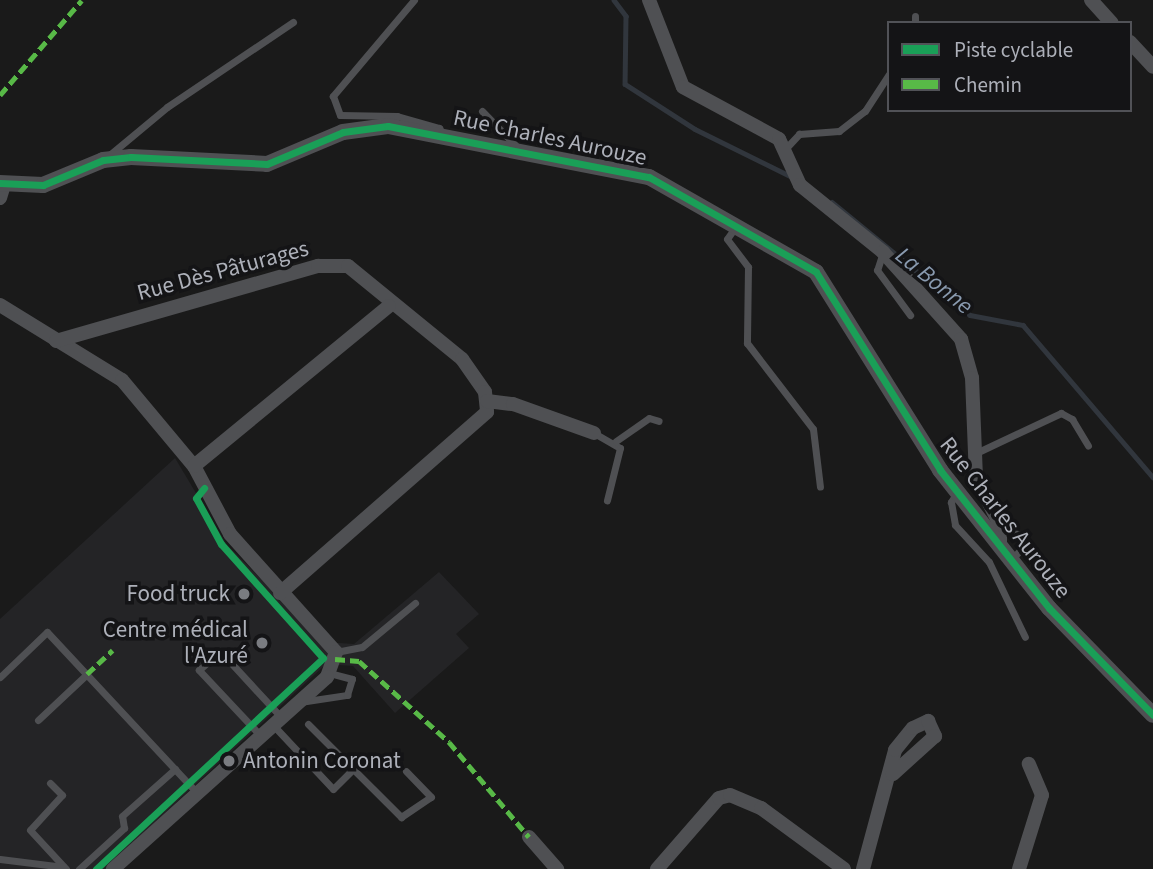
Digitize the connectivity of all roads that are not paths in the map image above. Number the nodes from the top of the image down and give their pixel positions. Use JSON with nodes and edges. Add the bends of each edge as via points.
{"nodes":[{"id":1,"x":414,"y":0,"type":"edge"},
{"id":2,"x":649,"y":0,"type":"edge"},
{"id":3,"x":1091,"y":0,"type":"edge"},
{"id":4,"x":1110,"y":21,"type":"edge"},
{"id":5,"x":293,"y":22,"type":"dead end"},
{"id":6,"x":1132,"y":44,"type":"edge"},
{"id":7,"x":1153,"y":67,"type":"edge"},
{"id":8,"x":887,"y":77,"type":"edge"},
{"id":9,"x":482,"y":111,"type":"dead end"},
{"id":10,"x":444,"y":136,"type":"junction"},
{"id":11,"x":787,"y":147,"type":"junction"},
{"id":12,"x":521,"y":151,"type":"junction"},
{"id":13,"x":103,"y":160,"type":"junction"},
{"id":14,"x":1,"y":189,"type":"edge"},
{"id":15,"x":734,"y":229,"type":"junction"},
{"id":16,"x":883,"y":252,"type":"junction"},
{"id":17,"x":0,"y":305,"type":"edge"},
{"id":18,"x":389,"y":306,"type":"junction"},
{"id":19,"x":910,"y":315,"type":"dead end"},
{"id":20,"x":56,"y":341,"type":"junction"},
{"id":21,"x":487,"y":401,"type":"junction"},
{"id":22,"x":659,"y":421,"type":"dead end"},
{"id":23,"x":594,"y":433,"type":"joint"},
{"id":24,"x":616,"y":441,"type":"junction"},
{"id":25,"x":1088,"y":446,"type":"dead end"},
{"id":26,"x":972,"y":455,"type":"junction"},
{"id":27,"x":194,"y":466,"type":"junction"},
{"id":28,"x":820,"y":487,"type":"dead end"},
{"id":29,"x":958,"y":492,"type":"junction"},
{"id":30,"x":607,"y":500,"type":"dead end"},
{"id":31,"x":1000,"y":525,"type":"junction"},
{"id":32,"x":1000,"y":545,"type":"junction"},
{"id":33,"x":1011,"y":559,"type":"junction"},
{"id":34,"x":280,"y":593,"type":"junction"},
{"id":35,"x":415,"y":603,"type":"dead end"},
{"id":36,"x":1025,"y":637,"type":"dead end"},
{"id":37,"x":334,"y":661,"type":"junction"},
{"id":38,"x":87,"y":674,"type":"junction"},
{"id":39,"x":0,"y":677,"type":"edge"},
{"id":40,"x":296,"y":702,"type":"junction"},
{"id":41,"x":1153,"y":715,"type":"edge"},
{"id":42,"x":276,"y":719,"type":"junction"},
{"id":43,"x":38,"y":720,"type":"dead end"},
{"id":44,"x":309,"y":724,"type":"dead end"},
{"id":45,"x":259,"y":734,"type":"junction"},
{"id":46,"x":1029,"y":764,"type":"dead end"},
{"id":47,"x":174,"y":769,"type":"junction"},
{"id":48,"x":352,"y":770,"type":"junction"},
{"id":49,"x":406,"y":771,"type":"dead end"},
{"id":50,"x":893,"y":774,"type":"dead end"},
{"id":51,"x":50,"y":783,"type":"dead end"},
{"id":52,"x":196,"y":792,"type":"junction"},
{"id":53,"x":529,"y":837,"type":"dead end"},
{"id":54,"x":0,"y":859,"type":"edge"},
{"id":55,"x":65,"y":868,"type":"edge"},
{"id":56,"x":79,"y":869,"type":"edge"},
{"id":57,"x":113,"y":869,"type":"edge"},
{"id":58,"x":557,"y":869,"type":"edge"},
{"id":59,"x":657,"y":869,"type":"edge"},
{"id":60,"x":844,"y":869,"type":"edge"},
{"id":61,"x":863,"y":869,"type":"edge"},
{"id":62,"x":1020,"y":869,"type":"edge"}],
"edges":[{"from":1,"to":10,"type":"lane","via":[[333,96],[340,115],[397,116],[439,128]]},
{"from":2,"to":11,"type":"street","via":[[683,87]]},
{"from":3,"to":4,"type":"street"},
{"from":5,"to":13,"type":"lane","via":[[167,107]]},
{"from":6,"to":7,"type":"street"},
{"from":8,"to":11,"type":"lane","via":[[865,111],[839,131],[799,134]]},
{"from":9,"to":12,"type":"lane"},
{"from":10,"to":12,"type":"street","name":"Rue Charles Aurouze"},
{"from":10,"to":13,"type":"street","name":"Rue Charles Aurouze","via":[[363,128],[267,164]]},
{"from":11,"to":16,"type":"street","via":[[800,185]]},
{"from":12,"to":15,"type":"street","name":"Rue Charles Aurouze","via":[[649,177]]},
{"from":13,"to":14,"type":"street","name":"Rue Charles Aurouze","via":[[43,185]]},
{"from":15,"to":28,"type":"lane","via":[[727,239],[748,267],[747,343],[813,429]]},
{"from":15,"to":29,"type":"street","name":"Rue Charles Aurouze","via":[[778,246],[816,272],[882,384]]},
{"from":16,"to":19,"type":"lane","via":[[877,270]]},
{"from":16,"to":26,"type":"street","via":[[961,339],[972,378]]},
{"from":17,"to":20,"type":"street"},
{"from":18,"to":20,"type":"street","name":"Rue Dès Pâturages","via":[[348,267],[318,267]]},
{"from":18,"to":21,"type":"street","name":"Rue Dès Pâturages","via":[[462,359]]},
{"from":18,"to":27,"type":"street"},
{"from":20,"to":27,"type":"street","via":[[122,380]]},
{"from":21,"to":23,"type":"street","via":[[513,404]]},
{"from":21,"to":34,"type":"street","via":[[487,412],[453,445]]},
{"from":22,"to":24,"type":"lane","via":[[649,418]]},
{"from":23,"to":24,"type":"lane"},
{"from":24,"to":30,"type":"lane","via":[[620,448]]},
{"from":25,"to":26,"type":"lane","via":[[1072,419],[1061,413]]},
{"from":26,"to":31,"type":"street","via":[[982,495]]},
{"from":27,"to":34,"type":"street","via":[[230,534]]},
{"from":29,"to":32,"type":"street","name":"Rue Charles Aurouze"},
{"from":29,"to":36,"type":"lane","via":[[951,502],[955,525],[989,562]]},
{"from":31,"to":32,"type":"street"},
{"from":31,"to":33,"type":"lane","via":[[1020,535],[1023,548]]},
{"from":32,"to":33,"type":"street","name":"Rue Charles Aurouze"},
{"from":33,"to":41,"type":"street","name":"Rue Charles Aurouze"},
{"from":34,"to":37,"type":"street"},
{"from":35,"to":37,"type":"lane","via":[[362,648]]},
{"from":37,"to":40,"type":"street"},
{"from":37,"to":40,"type":"lane","via":[[352,679],[347,695]]},
{"from":38,"to":39,"type":"lane","via":[[47,632]]},
{"from":38,"to":43,"type":"lane"},
{"from":38,"to":47,"type":"lane"},
{"from":40,"to":42,"type":"street"},
{"from":42,"to":45,"type":"street"},
{"from":42,"to":45,"type":"lane","via":[[220,651],[200,670]]},
{"from":42,"to":48,"type":"lane","via":[[333,789]]},
{"from":44,"to":48,"type":"lane"},
{"from":45,"to":52,"type":"street"},
{"from":46,"to":62,"type":"street","via":[[1042,795]]},
{"from":47,"to":52,"type":"lane"},
{"from":47,"to":56,"type":"lane","via":[[122,816],[124,828]]},
{"from":48,"to":49,"type":"lane","via":[[401,817],[431,797]]},
{"from":50,"to":61,"type":"street"},
{"from":51,"to":55,"type":"lane","via":[[62,795],[30,830]]},
{"from":52,"to":57,"type":"street"},
{"from":53,"to":58,"type":"street"},
{"from":54,"to":55,"type":"lane"},
{"from":59,"to":60,"type":"street","via":[[719,798],[730,795],[771,814]]}]}
